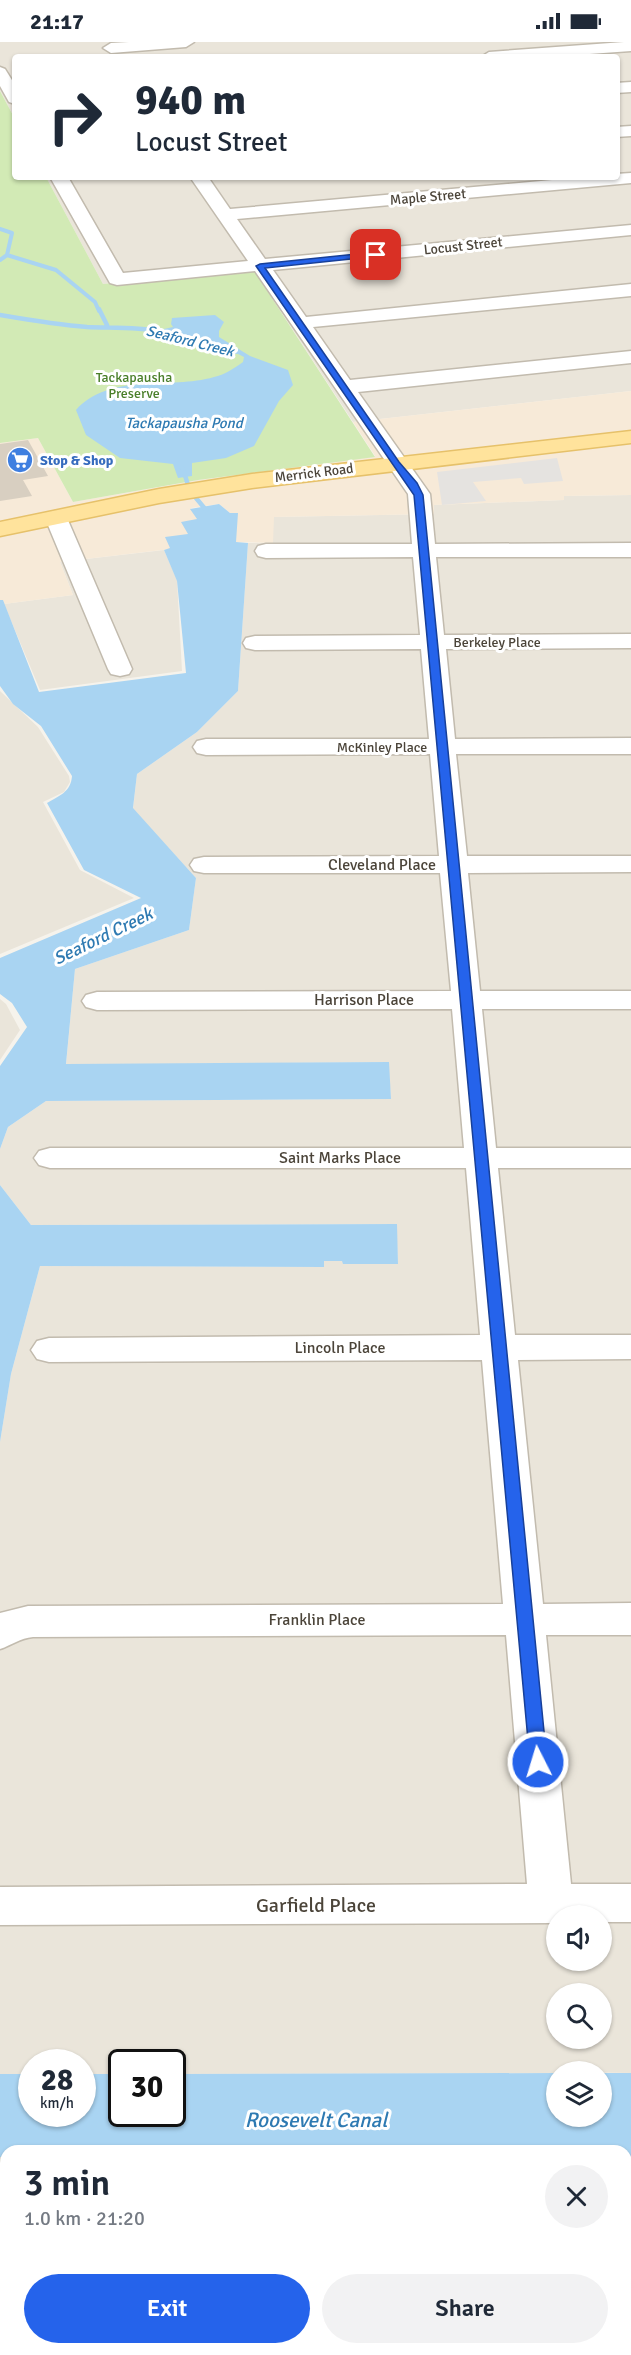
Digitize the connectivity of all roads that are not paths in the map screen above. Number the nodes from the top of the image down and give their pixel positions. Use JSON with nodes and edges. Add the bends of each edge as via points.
{"nodes":[{"id":1,"x":186,"y":42,"type":"edge"},
{"id":2,"x":485,"y":42,"type":"edge"},
{"id":3,"x":631,"y":45,"type":"edge"},
{"id":4,"x":112,"y":49,"type":"edge"},
{"id":5,"x":495,"y":54,"type":"edge"},
{"id":6,"x":530,"y":54,"type":"edge"},
{"id":7,"x":0,"y":72,"type":"edge"},
{"id":8,"x":12,"y":94,"type":"edge"},
{"id":9,"x":61,"y":180,"type":"edge"},
{"id":10,"x":201,"y":180,"type":"edge"},
{"id":11,"x":586,"y":180,"type":"edge"},
{"id":12,"x":225,"y":215,"type":"junction"},
{"id":13,"x":631,"y":230,"type":"edge"},
{"id":14,"x":260,"y":266,"type":"junction"},
{"id":15,"x":631,"y":290,"type":"edge"},
{"id":16,"x":299,"y":323,"type":"junction"},
{"id":17,"x":631,"y":357,"type":"edge"},
{"id":18,"x":343,"y":387,"type":"junction"},
{"id":19,"x":631,"y":437,"type":"edge"},
{"id":20,"x":396,"y":464,"type":"junction"},
{"id":21,"x":56,"y":518,"type":"junction"},
{"id":22,"x":0,"y":529,"type":"edge"},
{"id":23,"x":631,"y":550,"type":"edge"},
{"id":24,"x":266,"y":551,"type":"dead end"},
{"id":25,"x":426,"y":551,"type":"junction"},
{"id":26,"x":631,"y":641,"type":"edge"},
{"id":27,"x":434,"y":642,"type":"junction"},
{"id":28,"x":255,"y":643,"type":"dead end"},
{"id":29,"x":120,"y":669,"type":"dead end"},
{"id":30,"x":631,"y":746,"type":"edge"},
{"id":31,"x":206,"y":747,"type":"dead end"},
{"id":32,"x":444,"y":747,"type":"junction"},
{"id":33,"x":455,"y":864,"type":"junction"},
{"id":34,"x":631,"y":864,"type":"edge"},
{"id":35,"x":204,"y":865,"type":"dead end"},
{"id":36,"x":467,"y":1000,"type":"junction"},
{"id":37,"x":631,"y":1000,"type":"edge"},
{"id":38,"x":97,"y":1001,"type":"dead end"},
{"id":39,"x":50,"y":1158,"type":"dead end"},
{"id":40,"x":482,"y":1158,"type":"junction"},
{"id":41,"x":631,"y":1158,"type":"edge"},
{"id":42,"x":500,"y":1347,"type":"junction"},
{"id":43,"x":631,"y":1347,"type":"edge"},
{"id":44,"x":49,"y":1350,"type":"dead end"},
{"id":45,"x":525,"y":1619,"type":"junction"},
{"id":46,"x":631,"y":1619,"type":"edge"},
{"id":47,"x":2,"y":1630,"type":"edge"},
{"id":48,"x":551,"y":1904,"type":"junction"},
{"id":49,"x":631,"y":1904,"type":"edge"},
{"id":50,"x":0,"y":1906,"type":"edge"}],
"edges":[{"from":1,"to":4,"type":"street"},
{"from":2,"to":5,"type":"street"},
{"from":3,"to":6,"type":"street"},
{"from":7,"to":8,"type":"street"},
{"from":9,"to":14,"type":"street","name":"Locust Street","via":[[117,279]]},
{"from":10,"to":12,"type":"street"},
{"from":11,"to":12,"type":"street","name":"Maple Street"},
{"from":12,"to":14,"type":"street"},
{"from":13,"to":14,"type":"street","name":"Locust Street"},
{"from":14,"to":16,"type":"street"},
{"from":15,"to":16,"type":"street"},
{"from":16,"to":18,"type":"street"},
{"from":17,"to":18,"type":"street"},
{"from":18,"to":20,"type":"street"},
{"from":19,"to":20,"type":"main road","name":"Merrick Road"},
{"from":20,"to":21,"type":"main road","name":"Merrick Road","via":[[252,481]]},
{"from":20,"to":25,"type":"street","via":[[417,490]]},
{"from":21,"to":22,"type":"main road","name":"Merrick Road"},
{"from":21,"to":29,"type":"street"},
{"from":23,"to":25,"type":"street"},
{"from":24,"to":25,"type":"street"},
{"from":25,"to":27,"type":"street"},
{"from":26,"to":27,"type":"street","name":"Berkeley Place"},
{"from":27,"to":28,"type":"street","name":"Berkeley Place"},
{"from":27,"to":32,"type":"street"},
{"from":30,"to":32,"type":"street","name":"McKinley Place"},
{"from":31,"to":32,"type":"street","name":"McKinley Place"},
{"from":32,"to":33,"type":"street"},
{"from":33,"to":34,"type":"street","name":"Cleveland Place"},
{"from":33,"to":35,"type":"street","name":"Cleveland Place"},
{"from":33,"to":36,"type":"street"},
{"from":36,"to":37,"type":"street","name":"Harrison Place"},
{"from":36,"to":38,"type":"street","name":"Harrison Place"},
{"from":36,"to":40,"type":"street"},
{"from":39,"to":40,"type":"street","name":"Saint Marks Place"},
{"from":40,"to":41,"type":"street","name":"Saint Marks Place"},
{"from":40,"to":42,"type":"street"},
{"from":42,"to":43,"type":"street","name":"Lincoln Place"},
{"from":42,"to":44,"type":"street","name":"Lincoln Place"},
{"from":42,"to":45,"type":"street"},
{"from":45,"to":46,"type":"street","name":"Franklin Place"},
{"from":45,"to":47,"type":"street","name":"Franklin Place","via":[[33,1621],[17,1622]]},
{"from":45,"to":48,"type":"street"},
{"from":48,"to":49,"type":"street","name":"Garfield Place"},
{"from":48,"to":50,"type":"street","name":"Garfield Place"}]}
